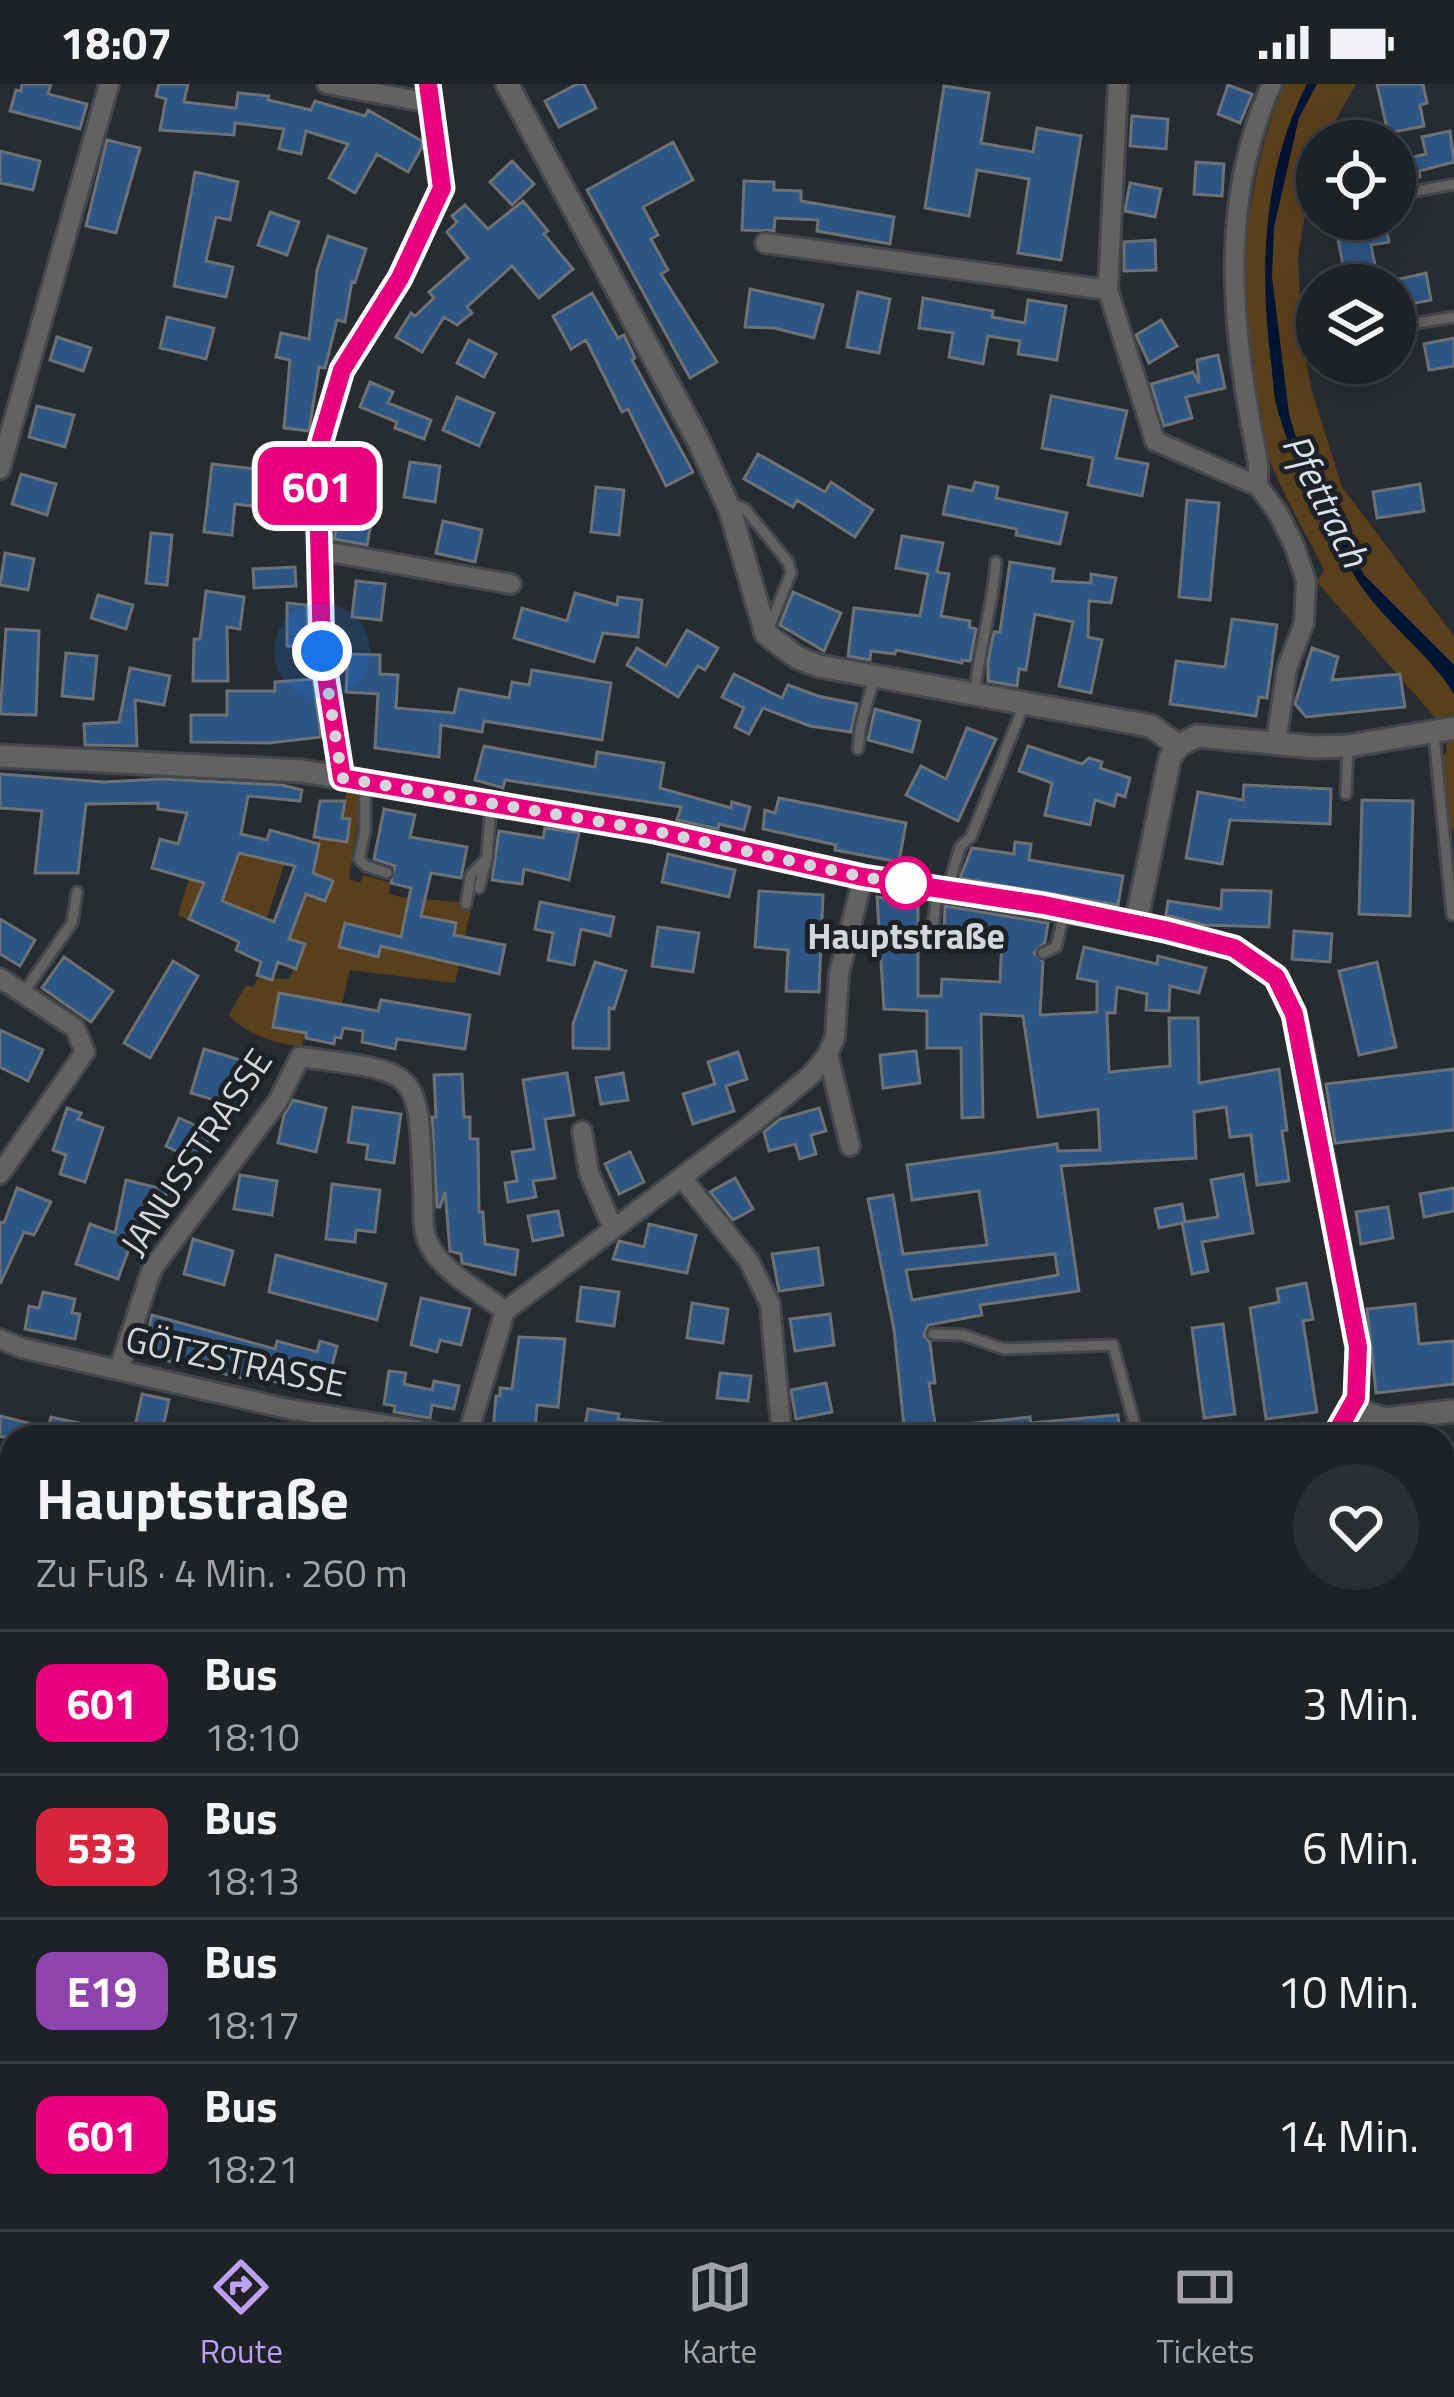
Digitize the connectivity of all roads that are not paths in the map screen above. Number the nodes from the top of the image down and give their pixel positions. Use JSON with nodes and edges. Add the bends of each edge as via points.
{"nodes":[{"id":1,"x":109,"y":84,"type":"edge"},
{"id":2,"x":327,"y":84,"type":"edge"},
{"id":3,"x":507,"y":84,"type":"edge"},
{"id":4,"x":1118,"y":84,"type":"edge"},
{"id":5,"x":1272,"y":84,"type":"edge"},
{"id":6,"x":429,"y":94,"type":"edge"},
{"id":7,"x":1454,"y":184,"type":"edge"},
{"id":8,"x":1416,"y":191,"type":"edge"},
{"id":9,"x":765,"y":243,"type":"dead end"},
{"id":10,"x":1108,"y":290,"type":"junction"},
{"id":11,"x":1454,"y":316,"type":"edge"},
{"id":12,"x":1416,"y":323,"type":"edge"},
{"id":13,"x":0,"y":386,"type":"edge"},
{"id":14,"x":23,"y":391,"type":"junction"},
{"id":15,"x":0,"y":469,"type":"edge"},
{"id":16,"x":1258,"y":486,"type":"junction"},
{"id":17,"x":725,"y":500,"type":"junction"},
{"id":18,"x":318,"y":550,"type":"junction"},
{"id":19,"x":996,"y":562,"type":"dead end"},
{"id":20,"x":511,"y":584,"type":"dead end"},
{"id":21,"x":766,"y":634,"type":"junction"},
{"id":22,"x":875,"y":676,"type":"junction"},
{"id":23,"x":974,"y":693,"type":"junction"},
{"id":24,"x":1024,"y":704,"type":"junction"},
{"id":25,"x":1444,"y":729,"type":"edge"},
{"id":26,"x":1276,"y":742,"type":"junction"},
{"id":27,"x":1178,"y":746,"type":"junction"},
{"id":28,"x":1348,"y":746,"type":"junction"},
{"id":29,"x":858,"y":749,"type":"dead end"},
{"id":30,"x":0,"y":757,"type":"edge"},
{"id":31,"x":342,"y":778,"type":"junction"},
{"id":32,"x":365,"y":782,"type":"junction"},
{"id":33,"x":1346,"y":794,"type":"dead end"},
{"id":34,"x":491,"y":803,"type":"junction"},
{"id":35,"x":488,"y":858,"type":"junction"},
{"id":36,"x":387,"y":873,"type":"dead end"},
{"id":37,"x":863,"y":877,"type":"junction"},
{"id":38,"x":479,"y":888,"type":"dead end"},
{"id":39,"x":943,"y":888,"type":"junction"},
{"id":40,"x":77,"y":892,"type":"dead end"},
{"id":41,"x":466,"y":904,"type":"dead end"},
{"id":42,"x":1065,"y":909,"type":"junction"},
{"id":43,"x":1452,"y":915,"type":"edge"},
{"id":44,"x":1136,"y":923,"type":"junction"},
{"id":45,"x":932,"y":934,"type":"dead end"},
{"id":46,"x":1043,"y":953,"type":"dead end"},
{"id":47,"x":0,"y":978,"type":"edge"},
{"id":48,"x":24,"y":992,"type":"junction"},
{"id":49,"x":829,"y":1054,"type":"junction"},
{"id":50,"x":582,"y":1131,"type":"dead end"},
{"id":51,"x":850,"y":1147,"type":"dead end"},
{"id":52,"x":0,"y":1174,"type":"edge"},
{"id":53,"x":682,"y":1178,"type":"junction"},
{"id":54,"x":613,"y":1228,"type":"junction"},
{"id":55,"x":505,"y":1311,"type":"junction"},
{"id":56,"x":933,"y":1334,"type":"dead end"},
{"id":57,"x":0,"y":1340,"type":"edge"},
{"id":58,"x":119,"y":1370,"type":"junction"},
{"id":59,"x":1352,"y":1408,"type":"junction"},
{"id":60,"x":1454,"y":1411,"type":"edge"},
{"id":61,"x":389,"y":1425,"type":"edge"},
{"id":62,"x":468,"y":1425,"type":"edge"},
{"id":63,"x":781,"y":1425,"type":"edge"},
{"id":64,"x":1135,"y":1425,"type":"edge"},
{"id":65,"x":1341,"y":1425,"type":"edge"},
{"id":66,"x":1383,"y":1425,"type":"edge"},
{"id":67,"x":1400,"y":1425,"type":"edge"}],
"edges":[{"from":1,"to":14,"type":"street"},
{"from":2,"to":6,"type":"street"},
{"from":3,"to":17,"type":"street"},
{"from":4,"to":10,"type":"street"},
{"from":5,"to":16,"type":"street","via":[[1256,120],[1235,229],[1233,311]]},
{"from":6,"to":18,"type":"street","via":[[442,188],[400,278],[342,370],[317,454]]},
{"from":7,"to":8,"type":"lane"},
{"from":9,"to":10,"type":"street"},
{"from":10,"to":16,"type":"street","via":[[1154,441]]},
{"from":11,"to":12,"type":"lane"},
{"from":13,"to":14,"type":"street"},
{"from":14,"to":15,"type":"street"},
{"from":16,"to":26,"type":"street","via":[[1306,581]]},
{"from":17,"to":21,"type":"street"},
{"from":17,"to":21,"type":"lane","via":[[745,509],[788,562],[791,573]]},
{"from":18,"to":20,"type":"street"},
{"from":18,"to":31,"type":"street","via":[[322,651]]},
{"from":19,"to":23,"type":"lane"},
{"from":21,"to":22,"type":"street","via":[[798,658]]},
{"from":22,"to":23,"type":"street"},
{"from":22,"to":29,"type":"lane"},
{"from":23,"to":24,"type":"street"},
{"from":24,"to":27,"type":"street","via":[[1151,726]]},
{"from":24,"to":39,"type":"lane"},
{"from":25,"to":28,"type":"street"},
{"from":25,"to":43,"type":"lane"},
{"from":26,"to":27,"type":"street","via":[[1197,736]]},
{"from":26,"to":28,"type":"street"},
{"from":27,"to":44,"type":"street"},
{"from":28,"to":33,"type":"lane"},
{"from":30,"to":31,"type":"street"},
{"from":31,"to":32,"type":"street"},
{"from":32,"to":34,"type":"street"},
{"from":32,"to":36,"type":"lane","via":[[359,859]]},
{"from":34,"to":35,"type":"lane"},
{"from":34,"to":37,"type":"street"},
{"from":35,"to":38,"type":"lane"},
{"from":35,"to":41,"type":"lane","via":[[471,875]]},
{"from":37,"to":39,"type":"street"},
{"from":37,"to":49,"type":"street"},
{"from":39,"to":42,"type":"street"},
{"from":39,"to":45,"type":"lane"},
{"from":40,"to":48,"type":"lane","via":[[72,923]]},
{"from":42,"to":44,"type":"street"},
{"from":42,"to":46,"type":"lane","via":[[1056,947]]},
{"from":44,"to":59,"type":"street","via":[[1234,948],[1276,977],[1294,1014],[1358,1347]]},
{"from":47,"to":48,"type":"street"},
{"from":48,"to":52,"type":"street","via":[[75,1028],[85,1052]]},
{"from":49,"to":51,"type":"street"},
{"from":49,"to":53,"type":"street"},
{"from":50,"to":54,"type":"street","via":[[589,1173]]},
{"from":53,"to":54,"type":"street"},
{"from":53,"to":63,"type":"street","via":[[748,1261],[770,1304]]},
{"from":54,"to":55,"type":"street"},
{"from":55,"to":58,"type":"street","name":"JANUSSTRASSE","via":[[428,1243],[420,1107],[406,1082],[380,1068],[300,1057],[278,1102],[152,1269]]},
{"from":55,"to":62,"type":"street"},
{"from":56,"to":64,"type":"lane","via":[[1004,1349],[1113,1345]]},
{"from":57,"to":58,"type":"street","name":"GÖTZSTRASSE"},
{"from":58,"to":61,"type":"street","name":"GÖTZSTRASSE"},
{"from":59,"to":65,"type":"street"},
{"from":59,"to":66,"type":"street"},
{"from":60,"to":67,"type":"street"}]}
